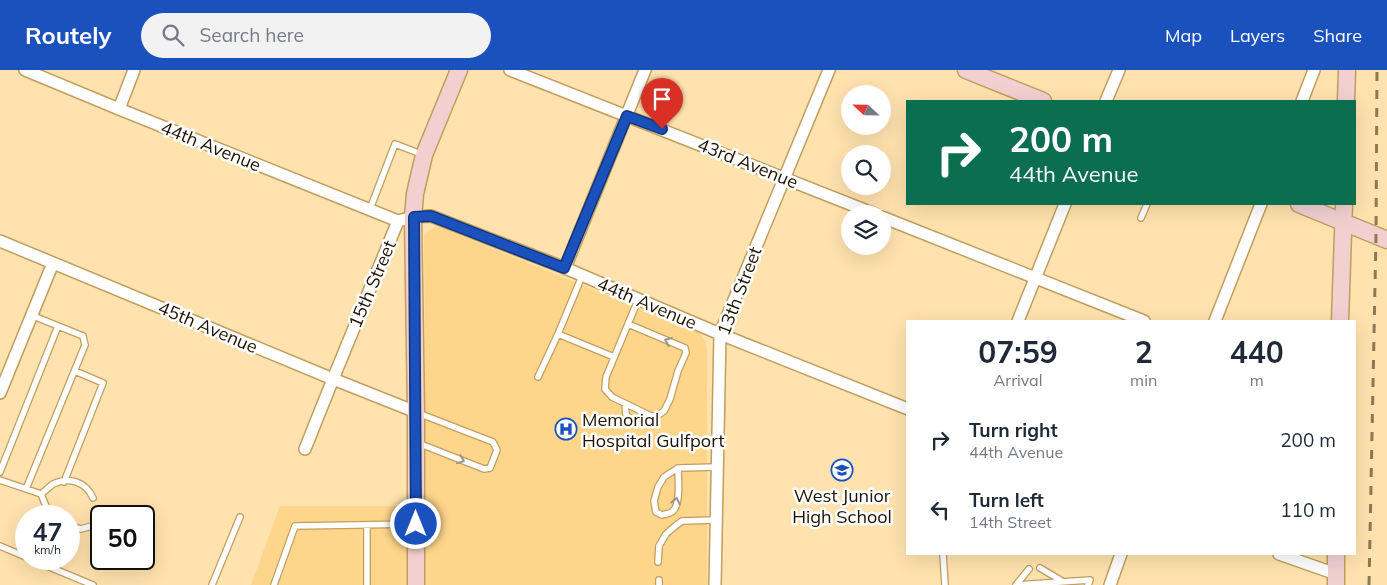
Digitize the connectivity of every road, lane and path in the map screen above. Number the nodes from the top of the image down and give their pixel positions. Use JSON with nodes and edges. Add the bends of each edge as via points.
{"nodes":[{"id":1,"x":25,"y":70,"type":"edge"},
{"id":2,"x":134,"y":70,"type":"edge"},
{"id":3,"x":458,"y":70,"type":"edge"},
{"id":4,"x":510,"y":70,"type":"edge"},
{"id":5,"x":646,"y":70,"type":"edge"},
{"id":6,"x":829,"y":70,"type":"edge"},
{"id":7,"x":966,"y":70,"type":"edge"},
{"id":8,"x":1118,"y":70,"type":"edge"},
{"id":9,"x":1314,"y":70,"type":"edge"},
{"id":10,"x":1347,"y":70,"type":"edge"},
{"id":11,"x":1041,"y":100,"type":"edge"},
{"id":12,"x":1106,"y":100,"type":"edge"},
{"id":13,"x":1302,"y":100,"type":"edge"},
{"id":14,"x":1346,"y":100,"type":"edge"},
{"id":15,"x":119,"y":109,"type":"junction"},
{"id":16,"x":627,"y":116,"type":"junction"},
{"id":17,"x":424,"y":155,"type":"junction"},
{"id":18,"x":784,"y":178,"type":"junction"},
{"id":19,"x":852,"y":205,"type":"edge"},
{"id":20,"x":1065,"y":205,"type":"edge"},
{"id":21,"x":1147,"y":205,"type":"edge"},
{"id":22,"x":1261,"y":205,"type":"edge"},
{"id":23,"x":1302,"y":205,"type":"edge"},
{"id":24,"x":1344,"y":205,"type":"edge"},
{"id":25,"x":370,"y":209,"type":"junction"},
{"id":26,"x":1141,"y":218,"type":"dead end"},
{"id":27,"x":406,"y":219,"type":"junction"},
{"id":28,"x":891,"y":221,"type":"edge"},
{"id":29,"x":1343,"y":221,"type":"junction"},
{"id":30,"x":1387,"y":240,"type":"edge"},
{"id":31,"x":0,"y":241,"type":"edge"},
{"id":32,"x":53,"y":263,"type":"junction"},
{"id":33,"x":564,"y":268,"type":"junction"},
{"id":34,"x":582,"y":276,"type":"junction"},
{"id":35,"x":1036,"y":278,"type":"junction"},
{"id":36,"x":638,"y":300,"type":"junction"},
{"id":37,"x":32,"y":315,"type":"junction"},
{"id":38,"x":1018,"y":320,"type":"edge"},
{"id":39,"x":1141,"y":320,"type":"edge"},
{"id":40,"x":1215,"y":320,"type":"edge"},
{"id":41,"x":1340,"y":320,"type":"edge"},
{"id":42,"x":628,"y":324,"type":"junction"},
{"id":43,"x":58,"y":326,"type":"junction"},
{"id":44,"x":558,"y":334,"type":"junction"},
{"id":45,"x":720,"y":334,"type":"junction"},
{"id":46,"x":614,"y":357,"type":"junction"},
{"id":47,"x":74,"y":371,"type":"junction"},
{"id":48,"x":538,"y":376,"type":"dead end"},
{"id":49,"x":333,"y":379,"type":"junction"},
{"id":50,"x":0,"y":393,"type":"edge"},
{"id":51,"x":626,"y":404,"type":"junction"},
{"id":52,"x":906,"y":408,"type":"edge"},
{"id":53,"x":416,"y":412,"type":"junction"},
{"id":54,"x":657,"y":416,"type":"junction"},
{"id":55,"x":630,"y":418,"type":"dead end"},
{"id":56,"x":638,"y":421,"type":"dead end"},
{"id":57,"x":416,"y":442,"type":"junction"},
{"id":58,"x":305,"y":449,"type":"dead end"},
{"id":59,"x":717,"y":467,"type":"junction"},
{"id":60,"x":678,"y":468,"type":"junction"},
{"id":61,"x":0,"y":472,"type":"edge"},
{"id":62,"x":0,"y":480,"type":"edge"},
{"id":63,"x":64,"y":482,"type":"junction"},
{"id":64,"x":26,"y":489,"type":"junction"},
{"id":65,"x":41,"y":494,"type":"junction"},
{"id":66,"x":93,"y":498,"type":"dead end"},
{"id":67,"x":46,"y":505,"type":"edge"},
{"id":68,"x":240,"y":517,"type":"dead end"},
{"id":69,"x":716,"y":520,"type":"junction"},
{"id":70,"x":416,"y":524,"type":"junction"},
{"id":71,"x":367,"y":525,"type":"junction"},
{"id":72,"x":0,"y":546,"type":"edge"},
{"id":73,"x":15,"y":552,"type":"edge"},
{"id":74,"x":943,"y":555,"type":"edge"},
{"id":75,"x":1121,"y":555,"type":"edge"},
{"id":76,"x":1281,"y":555,"type":"edge"},
{"id":77,"x":1336,"y":555,"type":"edge"},
{"id":78,"x":658,"y":562,"type":"dead end"},
{"id":79,"x":1040,"y":568,"type":"dead end"},
{"id":80,"x":1029,"y":569,"type":"dead end"},
{"id":81,"x":57,"y":570,"type":"edge"},
{"id":82,"x":1336,"y":580,"type":"edge"},
{"id":83,"x":1063,"y":581,"type":"junction"},
{"id":84,"x":94,"y":585,"type":"edge"},
{"id":85,"x":212,"y":585,"type":"edge"},
{"id":86,"x":274,"y":585,"type":"edge"},
{"id":87,"x":367,"y":585,"type":"edge"},
{"id":88,"x":416,"y":585,"type":"edge"},
{"id":89,"x":715,"y":585,"type":"edge"},
{"id":90,"x":945,"y":585,"type":"edge"},
{"id":91,"x":1088,"y":585,"type":"edge"},
{"id":92,"x":1110,"y":585,"type":"edge"}],
"edges":[{"from":1,"to":15,"type":"street","name":"44th Avenue"},
{"from":2,"to":15,"type":"street"},
{"from":3,"to":17,"type":"main road","name":"15th Street"},
{"from":4,"to":16,"type":"street","name":"43rd Avenue"},
{"from":5,"to":16,"type":"street"},
{"from":6,"to":18,"type":"street","name":"13th Street"},
{"from":7,"to":11,"type":"main road"},
{"from":8,"to":12,"type":"street"},
{"from":9,"to":13,"type":"street"},
{"from":10,"to":14,"type":"main road"},
{"from":15,"to":25,"type":"street","name":"44th Avenue"},
{"from":16,"to":18,"type":"street","name":"43rd Avenue"},
{"from":16,"to":33,"type":"street"},
{"from":17,"to":25,"type":"lane","via":[[395,144]]},
{"from":17,"to":27,"type":"main road","name":"15th Street"},
{"from":18,"to":19,"type":"street","name":"43rd Avenue"},
{"from":18,"to":45,"type":"street","name":"13th Street"},
{"from":20,"to":35,"type":"street"},
{"from":21,"to":26,"type":"lane"},
{"from":22,"to":40,"type":"street"},
{"from":23,"to":29,"type":"main road"},
{"from":24,"to":29,"type":"main road"},
{"from":25,"to":27,"type":"street","name":"44th Avenue"},
{"from":27,"to":33,"type":"street","name":"44th Avenue","via":[[431,216]]},
{"from":27,"to":49,"type":"street","name":"15th Street"},
{"from":27,"to":53,"type":"main road"},
{"from":28,"to":35,"type":"street"},
{"from":29,"to":30,"type":"main road"},
{"from":29,"to":41,"type":"main road"},
{"from":31,"to":32,"type":"street","name":"45th Avenue"},
{"from":32,"to":37,"type":"street"},
{"from":32,"to":49,"type":"street","name":"45th Avenue"},
{"from":33,"to":34,"type":"street","name":"44th Avenue"},
{"from":34,"to":36,"type":"street","name":"44th Avenue"},
{"from":34,"to":44,"type":"lane"},
{"from":35,"to":38,"type":"street"},
{"from":35,"to":39,"type":"street"},
{"from":36,"to":42,"type":"lane"},
{"from":36,"to":45,"type":"street","name":"44th Avenue"},
{"from":37,"to":43,"type":"lane"},
{"from":37,"to":50,"type":"street"},
{"from":42,"to":46,"type":"lane"},
{"from":54,"to":42,"type":"lane","one_way":true,"via":[[664,411],[670,399],[686,354],[685,348]]},
{"from":43,"to":47,"type":"lane","via":[[84,336],[85,345]]},
{"from":43,"to":61,"type":"lane"},
{"from":44,"to":46,"type":"lane"},
{"from":44,"to":48,"type":"lane"},
{"from":45,"to":52,"type":"street","name":"44th Avenue"},
{"from":45,"to":59,"type":"street","name":"13th Street"},
{"from":46,"to":51,"type":"lane","via":[[605,390]]},
{"from":47,"to":63,"type":"lane","via":[[103,383]]},
{"from":47,"to":64,"type":"lane"},
{"from":49,"to":53,"type":"street","name":"45th Avenue"},
{"from":49,"to":58,"type":"street","name":"15th Street"},
{"from":51,"to":54,"type":"lane"},
{"from":51,"to":55,"type":"lane","via":[[626,415]]},
{"from":53,"to":57,"type":"main road"},
{"from":57,"to":53,"type":"lane","one_way":true,"via":[[484,469],[490,468],[496,450],[493,442]]},
{"from":54,"to":56,"type":"lane","via":[[645,423]]},
{"from":57,"to":70,"type":"main road"},
{"from":59,"to":60,"type":"lane"},
{"from":59,"to":69,"type":"street","name":"13th Street"},
{"from":60,"to":60,"type":"lane","one_way":true,"via":[[658,487],[654,501],[656,512],[662,515],[670,513],[677,504]]},
{"from":62,"to":64,"type":"lane"},
{"from":63,"to":65,"type":"lane","via":[[54,484]]},
{"from":63,"to":66,"type":"lane","via":[[81,483]]},
{"from":64,"to":65,"type":"lane"},
{"from":65,"to":67,"type":"lane"},
{"from":68,"to":85,"type":"lane"},
{"from":69,"to":78,"type":"lane","via":[[682,521],[674,526],[659,546]]},
{"from":69,"to":89,"type":"street","name":"13th Street"},
{"from":70,"to":71,"type":"lane"},
{"from":70,"to":88,"type":"main road"},
{"from":71,"to":86,"type":"lane","via":[[295,526]]},
{"from":71,"to":87,"type":"lane"},
{"from":72,"to":73,"type":"lane"},
{"from":74,"to":90,"type":"lane"},
{"from":75,"to":92,"type":"street"},
{"from":76,"to":82,"type":"street"},
{"from":77,"to":82,"type":"main road"},
{"from":79,"to":83,"type":"lane"},
{"from":80,"to":83,"type":"lane","via":[[1016,585]]},
{"from":81,"to":84,"type":"lane"},
{"from":83,"to":91,"type":"lane","via":[[1090,580]]}]}
